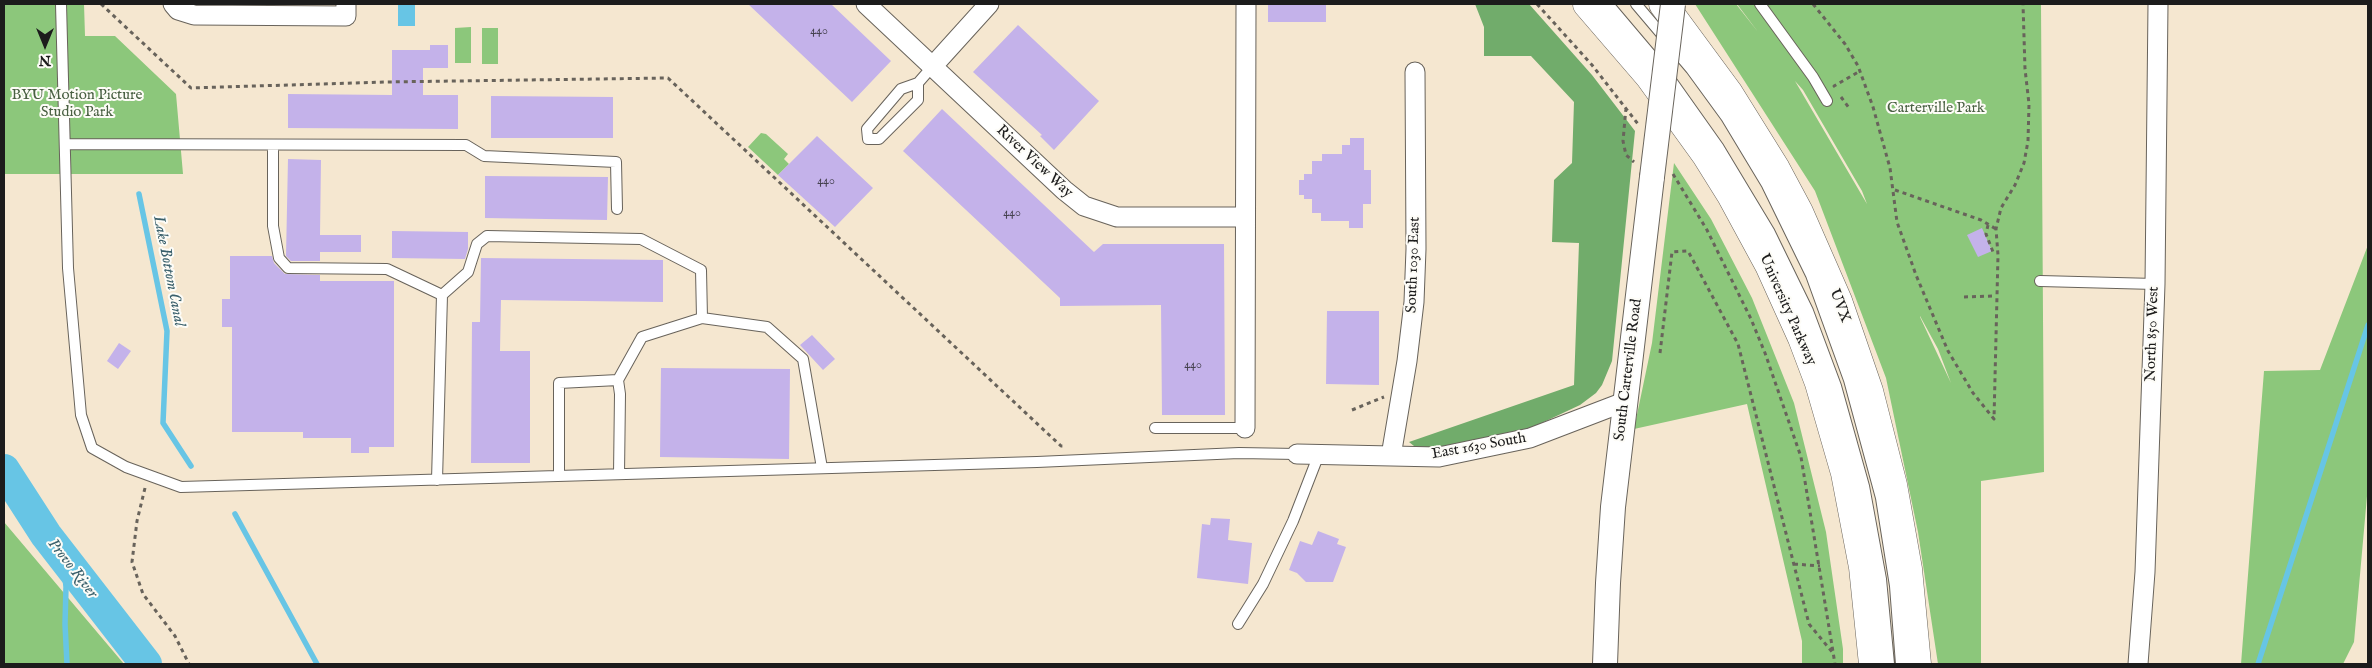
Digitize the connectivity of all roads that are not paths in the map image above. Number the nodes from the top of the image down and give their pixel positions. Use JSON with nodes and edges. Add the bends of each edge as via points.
{"nodes":[{"id":1,"x":62,"y":4,"type":"edge"},
{"id":2,"x":173,"y":4,"type":"edge"},
{"id":3,"x":346,"y":4,"type":"edge"},
{"id":4,"x":866,"y":4,"type":"edge"},
{"id":5,"x":989,"y":4,"type":"edge"},
{"id":6,"x":1246,"y":4,"type":"edge"},
{"id":7,"x":1587,"y":4,"type":"edge"},
{"id":8,"x":1608,"y":4,"type":"edge"},
{"id":9,"x":1636,"y":4,"type":"edge"},
{"id":10,"x":1663,"y":4,"type":"edge"},
{"id":11,"x":1673,"y":4,"type":"edge"},
{"id":12,"x":1760,"y":4,"type":"edge"},
{"id":13,"x":2158,"y":4,"type":"edge"},
{"id":14,"x":932,"y":67,"type":"junction"},
{"id":15,"x":1415,"y":72,"type":"dead end"},
{"id":16,"x":918,"y":83,"type":"junction"},
{"id":17,"x":1827,"y":101,"type":"dead end"},
{"id":18,"x":65,"y":144,"type":"junction"},
{"id":19,"x":273,"y":145,"type":"junction"},
{"id":20,"x":617,"y":209,"type":"dead end"},
{"id":21,"x":1245,"y":217,"type":"junction"},
{"id":22,"x":2040,"y":281,"type":"dead end"},
{"id":23,"x":2155,"y":284,"type":"junction"},
{"id":24,"x":442,"y":295,"type":"junction"},
{"id":25,"x":702,"y":318,"type":"junction"},
{"id":26,"x":618,"y":380,"type":"junction"},
{"id":27,"x":1624,"y":402,"type":"junction"},
{"id":28,"x":1155,"y":428,"type":"dead end"},
{"id":29,"x":1244,"y":428,"type":"joint"},
{"id":30,"x":1297,"y":454,"type":"joint"},
{"id":31,"x":1319,"y":454,"type":"junction"},
{"id":32,"x":1391,"y":456,"type":"junction"},
{"id":33,"x":822,"y":468,"type":"junction"},
{"id":34,"x":619,"y":474,"type":"junction"},
{"id":35,"x":559,"y":476,"type":"junction"},
{"id":36,"x":438,"y":480,"type":"junction"},
{"id":37,"x":1238,"y":624,"type":"dead end"},
{"id":38,"x":1605,"y":664,"type":"edge"},
{"id":39,"x":1874,"y":664,"type":"edge"},
{"id":40,"x":1889,"y":664,"type":"edge"},
{"id":41,"x":1901,"y":664,"type":"edge"},
{"id":42,"x":1917,"y":664,"type":"edge"},
{"id":43,"x":2138,"y":664,"type":"edge"}],
"edges":[{"from":1,"to":18,"type":"lane"},
{"from":2,"to":3,"type":"street","via":[[178,10],[194,15],[346,16]]},
{"from":4,"to":14,"type":"street","name":"River View Way"},
{"from":5,"to":14,"type":"street"},
{"from":6,"to":21,"type":"street"},
{"from":7,"to":39,"type":"main road","name":"University Parkway","via":[[1649,76],[1706,155],[1754,237],[1790,312],[1819,383],[1845,473],[1863,567]]},
{"from":8,"to":40,"type":"lane","via":[[1663,68],[1719,148],[1769,231],[1808,311],[1836,386],[1864,486],[1881,579]]},
{"from":9,"to":41,"type":"lane","name":"UVX","via":[[1681,56],[1726,117],[1767,185],[1811,275],[1849,380],[1881,498],[1895,586]]},
{"from":10,"to":42,"type":"main road","via":[[1728,92],[1776,169],[1838,301],[1869,391],[1893,485],[1908,569]]},
{"from":11,"to":27,"type":"street","name":"South Carterville Road","bridge":true},
{"from":12,"to":17,"type":"lane"},
{"from":13,"to":23,"type":"street","name":"North 850 West"},
{"from":14,"to":16,"type":"lane"},
{"from":14,"to":21,"type":"street","name":"River View Way","via":[[1084,206],[1117,217]]},
{"from":15,"to":32,"type":"street","name":"South 1030 East","via":[[1416,276],[1411,332]]},
{"from":16,"to":16,"type":"lane","via":[[901,90],[866,129],[868,139],[879,139],[918,100]]},
{"from":18,"to":19,"type":"lane"},
{"from":18,"to":36,"type":"lane","via":[[68,268],[80,415],[92,448],[126,467],[180,487]]},
{"from":19,"to":20,"type":"lane","via":[[466,145],[484,156],[616,162]]},
{"from":19,"to":24,"type":"lane","via":[[273,226],[279,258],[288,268],[387,269]]},
{"from":21,"to":29,"type":"street"},
{"from":22,"to":23,"type":"lane"},
{"from":23,"to":43,"type":"street","name":"North 850 West","via":[[2145,572]]},
{"from":24,"to":25,"type":"lane","via":[[468,272],[478,244],[486,236],[641,239],[701,270]]},
{"from":24,"to":36,"type":"lane"},
{"from":25,"to":26,"type":"lane","via":[[642,337]]},
{"from":25,"to":33,"type":"lane","via":[[767,327],[803,359]]},
{"from":26,"to":34,"type":"lane"},
{"from":26,"to":35,"type":"lane","via":[[559,383]]},
{"from":27,"to":32,"type":"street","name":"East 1630 South","via":[[1530,438],[1439,457]]},
{"from":27,"to":38,"type":"street","name":"South Carterville Road","via":[[1613,507]]},
{"from":28,"to":29,"type":"lane"},
{"from":30,"to":31,"type":"street","name":"East 1630 South"},
{"from":30,"to":33,"type":"lane","via":[[1239,453]]},
{"from":31,"to":32,"type":"street","name":"East 1630 South"},
{"from":31,"to":37,"type":"lane","via":[[1274,561]]},
{"from":33,"to":34,"type":"lane"},
{"from":34,"to":35,"type":"lane"},
{"from":35,"to":36,"type":"lane"}]}
